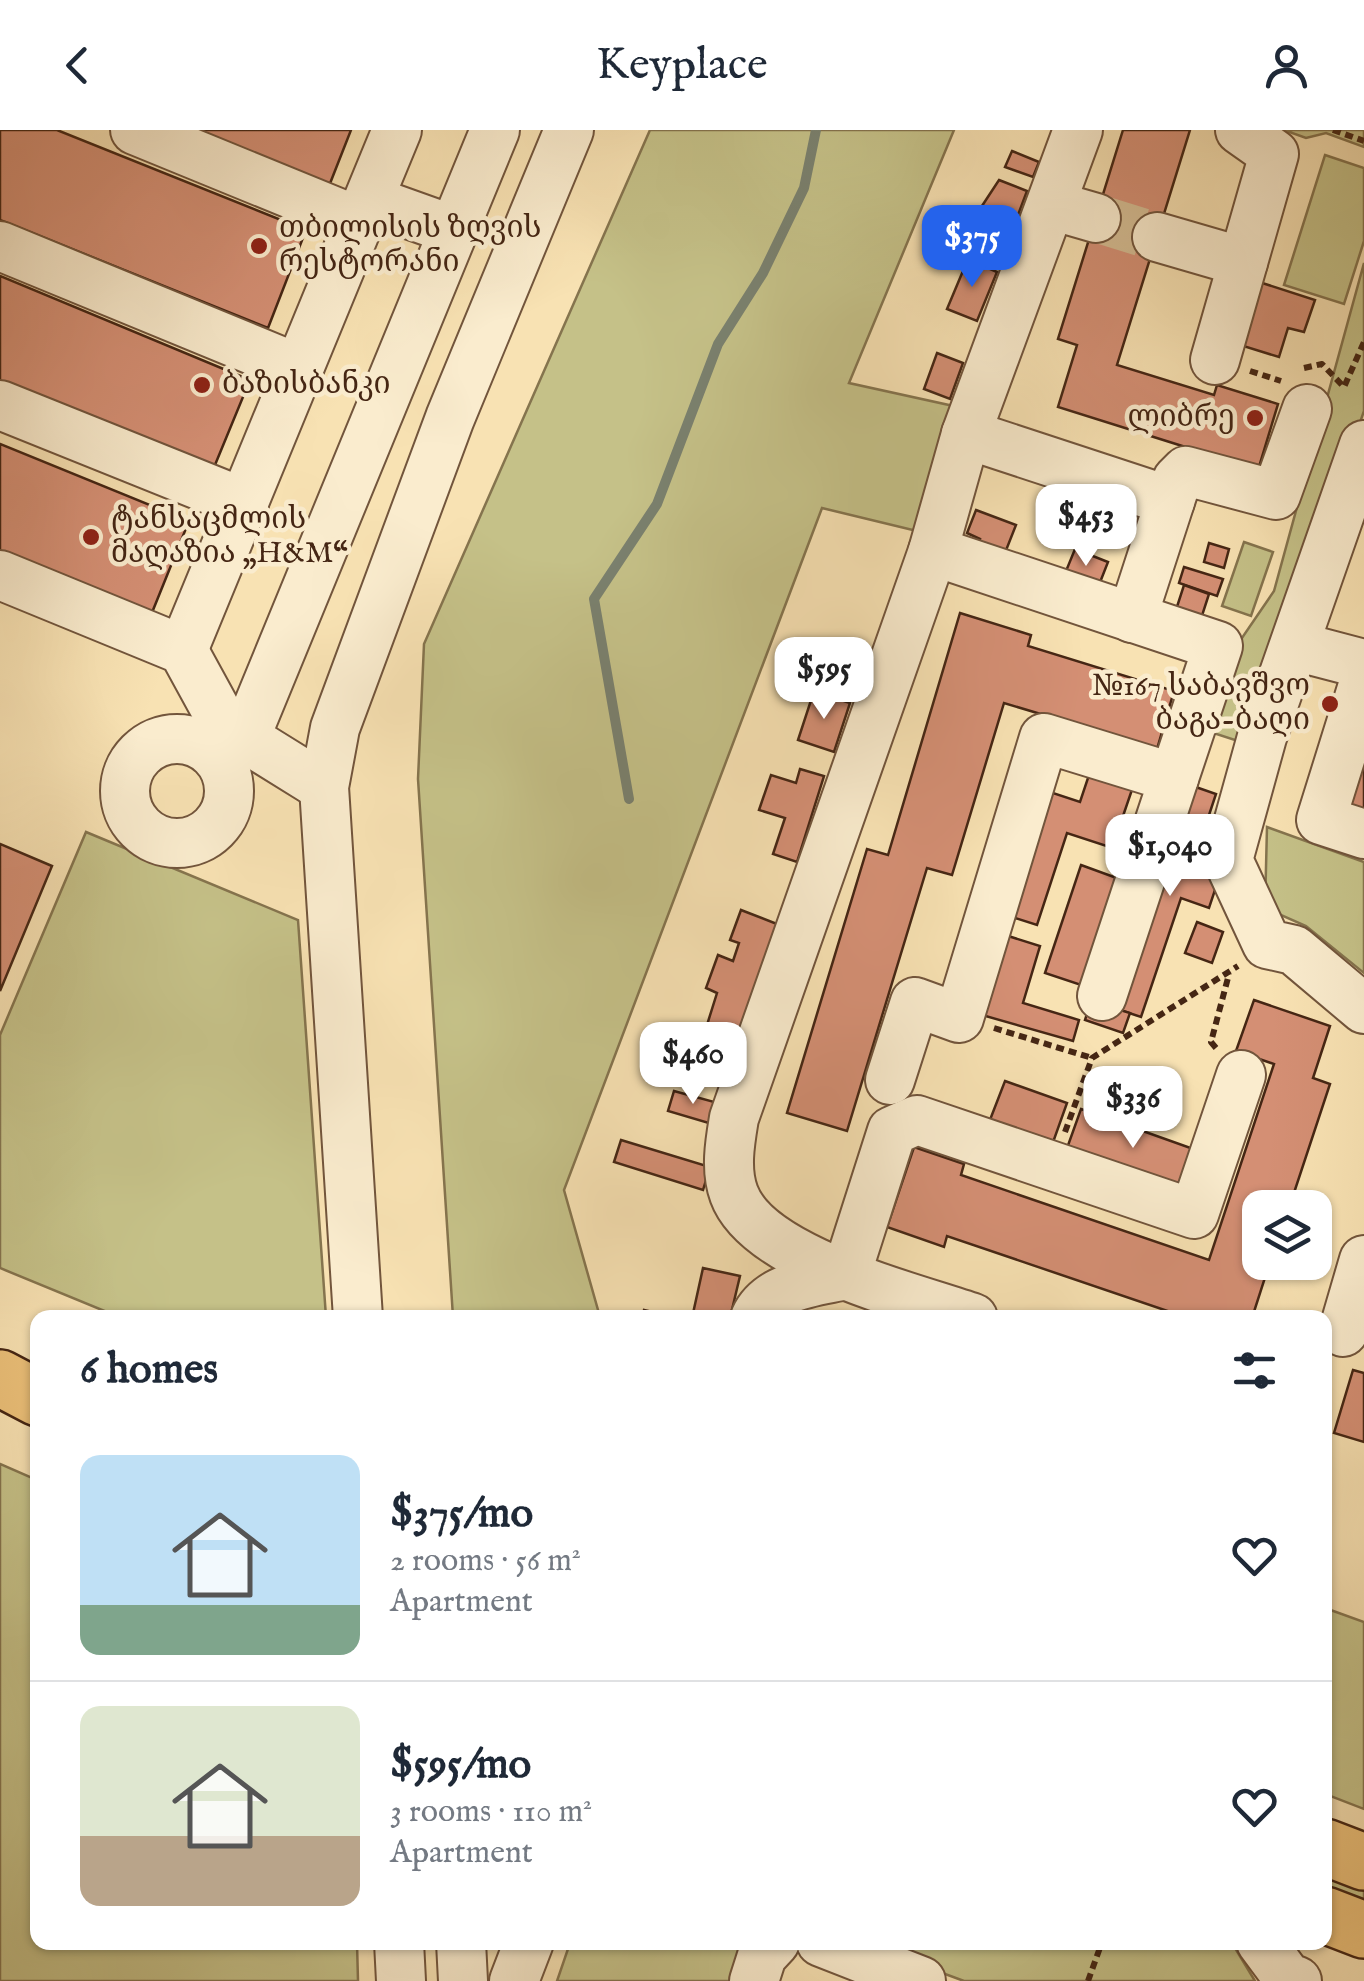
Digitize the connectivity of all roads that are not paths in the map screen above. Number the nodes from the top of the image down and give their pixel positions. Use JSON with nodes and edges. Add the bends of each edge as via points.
{"nodes":[{"id":1,"x":135,"y":130,"type":"edge"},
{"id":2,"x":398,"y":130,"type":"edge"},
{"id":3,"x":495,"y":130,"type":"edge"},
{"id":4,"x":570,"y":130,"type":"edge"},
{"id":5,"x":1078,"y":130,"type":"edge"},
{"id":6,"x":1240,"y":130,"type":"edge"},
{"id":7,"x":1051,"y":206,"type":"junction"},
{"id":8,"x":364,"y":211,"type":"junction"},
{"id":9,"x":1096,"y":218,"type":"tunnel mouth"},
{"id":10,"x":453,"y":230,"type":"junction"},
{"id":11,"x":1157,"y":237,"type":"tunnel mouth"},
{"id":12,"x":0,"y":246,"type":"edge"},
{"id":13,"x":1243,"y":262,"type":"junction"},
{"id":14,"x":1215,"y":360,"type":"road end"},
{"id":15,"x":299,"y":369,"type":"junction"},
{"id":16,"x":1303,"y":398,"type":"road end"},
{"id":17,"x":0,"y":404,"type":"edge"},
{"id":18,"x":966,"y":434,"type":"junction"},
{"id":19,"x":1364,"y":445,"type":"edge"},
{"id":20,"x":1286,"y":472,"type":"junction"},
{"id":21,"x":1347,"y":494,"type":"junction"},
{"id":22,"x":1170,"y":501,"type":"junction"},
{"id":23,"x":244,"y":503,"type":"junction"},
{"id":24,"x":933,"y":550,"type":"junction"},
{"id":25,"x":0,"y":575,"type":"edge"},
{"id":26,"x":1132,"y":618,"type":"junction"},
{"id":27,"x":1295,"y":646,"type":"junction"},
{"id":28,"x":183,"y":650,"type":"junction"},
{"id":29,"x":1364,"y":664,"type":"edge"},
{"id":30,"x":1364,"y":682,"type":"edge"},
{"id":31,"x":220,"y":731,"type":"junction"},
{"id":32,"x":1174,"y":778,"type":"junction"},
{"id":33,"x":324,"y":787,"type":"junction"},
{"id":34,"x":1364,"y":834,"type":"edge"},
{"id":35,"x":1102,"y":996,"type":"dead end"},
{"id":36,"x":1364,"y":1009,"type":"edge"},
{"id":37,"x":1241,"y":1075,"type":"road end"},
{"id":38,"x":890,"y":1080,"type":"dead end"},
{"id":39,"x":1364,"y":1260,"type":"edge"},
{"id":40,"x":846,"y":1275,"type":"junction"},
{"id":41,"x":357,"y":1310,"type":"edge"},
{"id":42,"x":759,"y":1310,"type":"edge"},
{"id":43,"x":949,"y":1310,"type":"edge"},
{"id":44,"x":1344,"y":1332,"type":"edge"},
{"id":45,"x":0,"y":1351,"type":"edge"},
{"id":46,"x":30,"y":1359,"type":"edge"},
{"id":47,"x":0,"y":1378,"type":"edge"},
{"id":48,"x":30,"y":1394,"type":"edge"},
{"id":49,"x":1332,"y":1850,"type":"edge"},
{"id":50,"x":1364,"y":1862,"type":"edge"},
{"id":51,"x":1332,"y":1918,"type":"edge"},
{"id":52,"x":1364,"y":1930,"type":"edge"},
{"id":53,"x":399,"y":1950,"type":"edge"},
{"id":54,"x":461,"y":1950,"type":"edge"},
{"id":55,"x":526,"y":1950,"type":"edge"},
{"id":56,"x":768,"y":1950,"type":"edge"},
{"id":57,"x":842,"y":1950,"type":"edge"},
{"id":58,"x":1267,"y":1950,"type":"edge"},
{"id":59,"x":401,"y":1981,"type":"edge"},
{"id":60,"x":463,"y":1981,"type":"edge"},
{"id":61,"x":514,"y":1981,"type":"edge"},
{"id":62,"x":754,"y":1981,"type":"edge"},
{"id":63,"x":922,"y":1981,"type":"edge"},
{"id":64,"x":1297,"y":1981,"type":"edge"}],
"edges":[{"from":1,"to":8,"type":"street"},
{"from":2,"to":8,"type":"street"},
{"from":3,"to":10,"type":"street"},
{"from":4,"to":33,"type":"street","via":[[450,418],[336,728]]},
{"from":5,"to":7,"type":"street"},
{"from":6,"to":13,"type":"street","via":[[1274,154]]},
{"from":7,"to":9,"type":"street"},
{"from":7,"to":18,"type":"street"},
{"from":8,"to":10,"type":"street"},
{"from":8,"to":15,"type":"street"},
{"from":10,"to":31,"type":"street"},
{"from":11,"to":13,"type":"street"},
{"from":12,"to":15,"type":"street"},
{"from":13,"to":14,"type":"street"},
{"from":15,"to":23,"type":"street"},
{"from":16,"to":20,"type":"street"},
{"from":17,"to":23,"type":"street"},
{"from":18,"to":22,"type":"street"},
{"from":18,"to":24,"type":"street"},
{"from":19,"to":21,"type":"street"},
{"from":20,"to":21,"type":"street"},
{"from":20,"to":22,"type":"street","via":[[1271,496],[1186,471]]},
{"from":21,"to":27,"type":"street"},
{"from":22,"to":26,"type":"street"},
{"from":23,"to":28,"type":"street"},
{"from":24,"to":26,"type":"street"},
{"from":24,"to":40,"type":"street","via":[[734,1118],[729,1156],[734,1196],[774,1242]]},
{"from":25,"to":28,"type":"street"},
{"from":26,"to":32,"type":"street","via":[[1218,646]]},
{"from":27,"to":29,"type":"street"},
{"from":27,"to":36,"type":"street","via":[[1228,860],[1267,944],[1294,950]]},
{"from":28,"to":31,"type":"street"},
{"from":30,"to":34,"type":"street","via":[[1320,820]]},
{"from":31,"to":33,"type":"street"},
{"from":32,"to":35,"type":"street"},
{"from":32,"to":38,"type":"street","via":[[1044,738],[959,1018],[915,1002]]},
{"from":33,"to":41,"type":"street"},
{"from":37,"to":40,"type":"street","via":[[1194,1214],[916,1120],[902,1124],[888,1141]]},
{"from":39,"to":44,"type":"street"},
{"from":40,"to":42,"type":"street","via":[[786,1290]]},
{"from":40,"to":43,"type":"street"},
{"from":45,"to":46,"type":"main road"},
{"from":47,"to":48,"type":"main road"},
{"from":49,"to":50,"type":"main road"},
{"from":51,"to":52,"type":"main road"},
{"from":53,"to":59,"type":"street"},
{"from":54,"to":60,"type":"street"},
{"from":55,"to":61,"type":"street"},
{"from":56,"to":62,"type":"street"},
{"from":57,"to":63,"type":"street"},
{"from":58,"to":64,"type":"street"}]}
